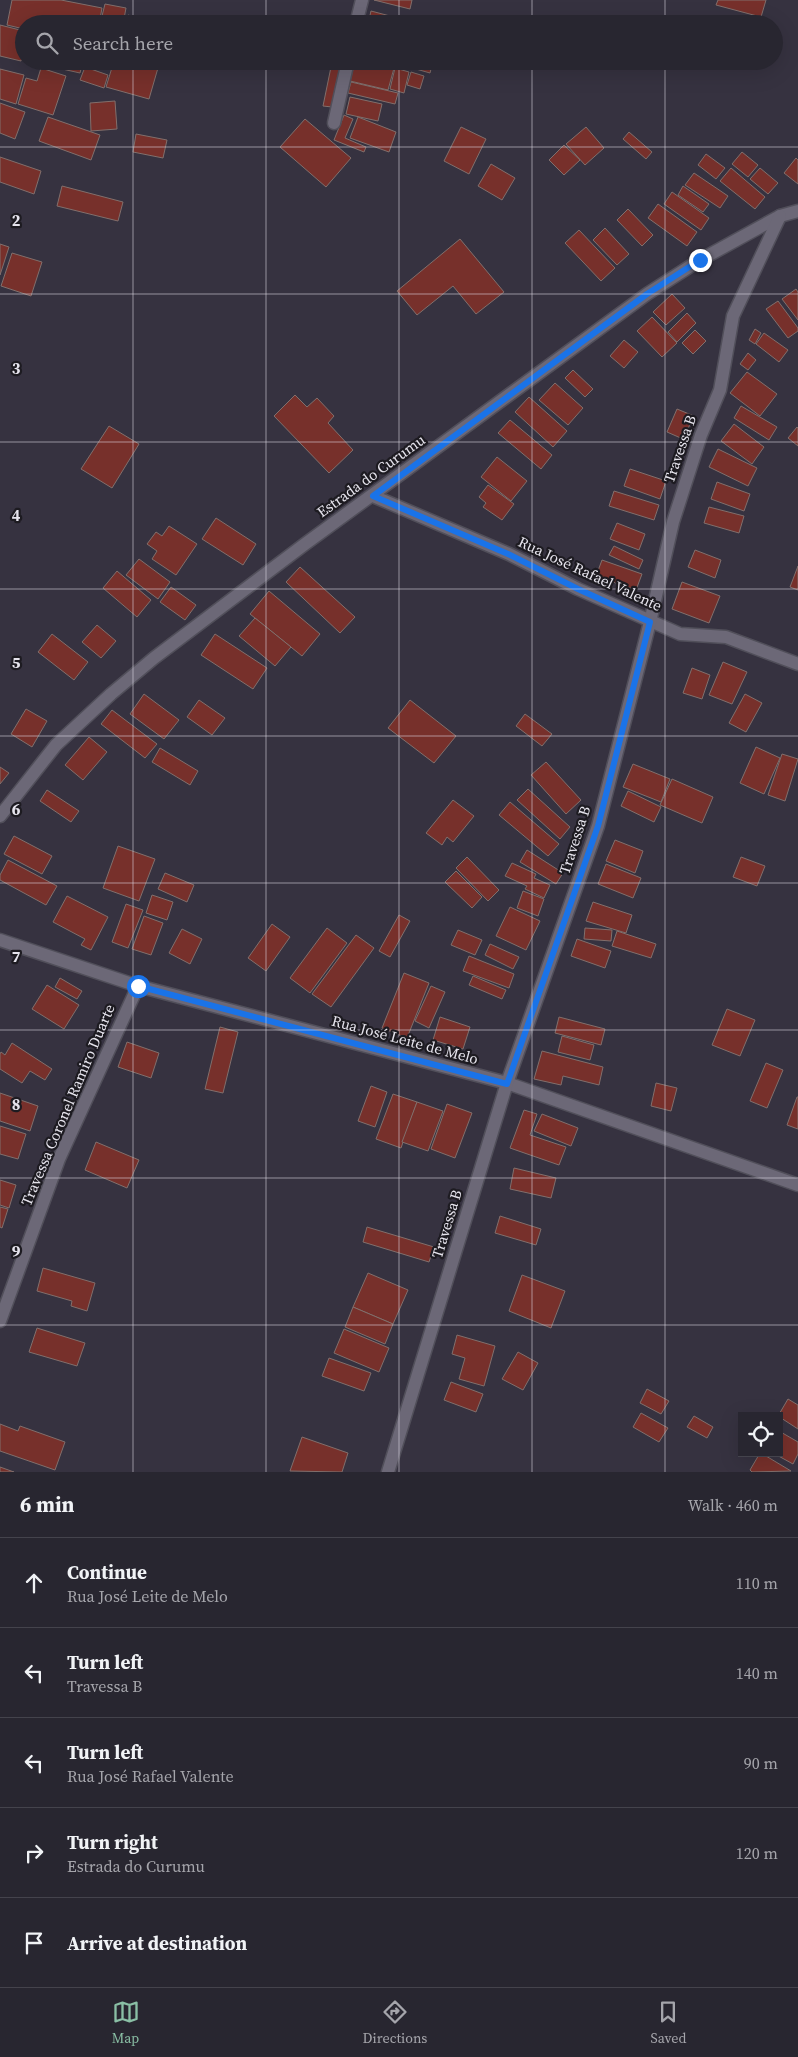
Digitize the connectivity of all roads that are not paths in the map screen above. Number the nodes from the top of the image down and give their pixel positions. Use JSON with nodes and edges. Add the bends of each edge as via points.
{"nodes":[{"id":1,"x":362,"y":0,"type":"edge"},
{"id":2,"x":358,"y":15,"type":"edge"},
{"id":3,"x":346,"y":70,"type":"edge"},
{"id":4,"x":334,"y":123,"type":"dead end"},
{"id":5,"x":798,"y":211,"type":"edge"},
{"id":6,"x":780,"y":216,"type":"junction"},
{"id":7,"x":373,"y":496,"type":"junction"},
{"id":8,"x":650,"y":622,"type":"junction"},
{"id":9,"x":798,"y":664,"type":"edge"},
{"id":10,"x":0,"y":816,"type":"edge"},
{"id":11,"x":0,"y":940,"type":"edge"},
{"id":12,"x":138,"y":986,"type":"junction"},
{"id":13,"x":507,"y":1084,"type":"junction"},
{"id":14,"x":798,"y":1185,"type":"edge"},
{"id":15,"x":0,"y":1321,"type":"edge"},
{"id":16,"x":388,"y":1472,"type":"edge"}],
"edges":[{"from":1,"to":2,"type":"street"},
{"from":3,"to":4,"type":"street"},
{"from":5,"to":6,"type":"street","name":"Estrada do Curumu"},
{"from":6,"to":7,"type":"street","name":"Estrada do Curumu","via":[[700,260],[647,294]]},
{"from":6,"to":8,"type":"street","name":"Travessa B","via":[[733,316],[720,390],[700,435],[673,522]]},
{"from":7,"to":8,"type":"street","name":"Rua José Rafael Valente","via":[[508,554]]},
{"from":7,"to":10,"type":"street","name":"Estrada do Curumu","via":[[305,544],[111,694],[56,745]]},
{"from":8,"to":9,"type":"street","name":"Rua José Rafael Valente","via":[[680,634],[726,637]]},
{"from":8,"to":13,"type":"street","name":"Travessa B","via":[[598,826]]},
{"from":11,"to":12,"type":"street","name":"Rua José Leite de Melo"},
{"from":12,"to":13,"type":"street","name":"Rua José Leite de Melo"},
{"from":12,"to":15,"type":"street","name":"Travessa Coronel Ramiro Duarte","via":[[59,1159]]},
{"from":13,"to":14,"type":"street","name":"Rua José Leite de Melo"},
{"from":13,"to":16,"type":"street","name":"Travessa B"}]}
